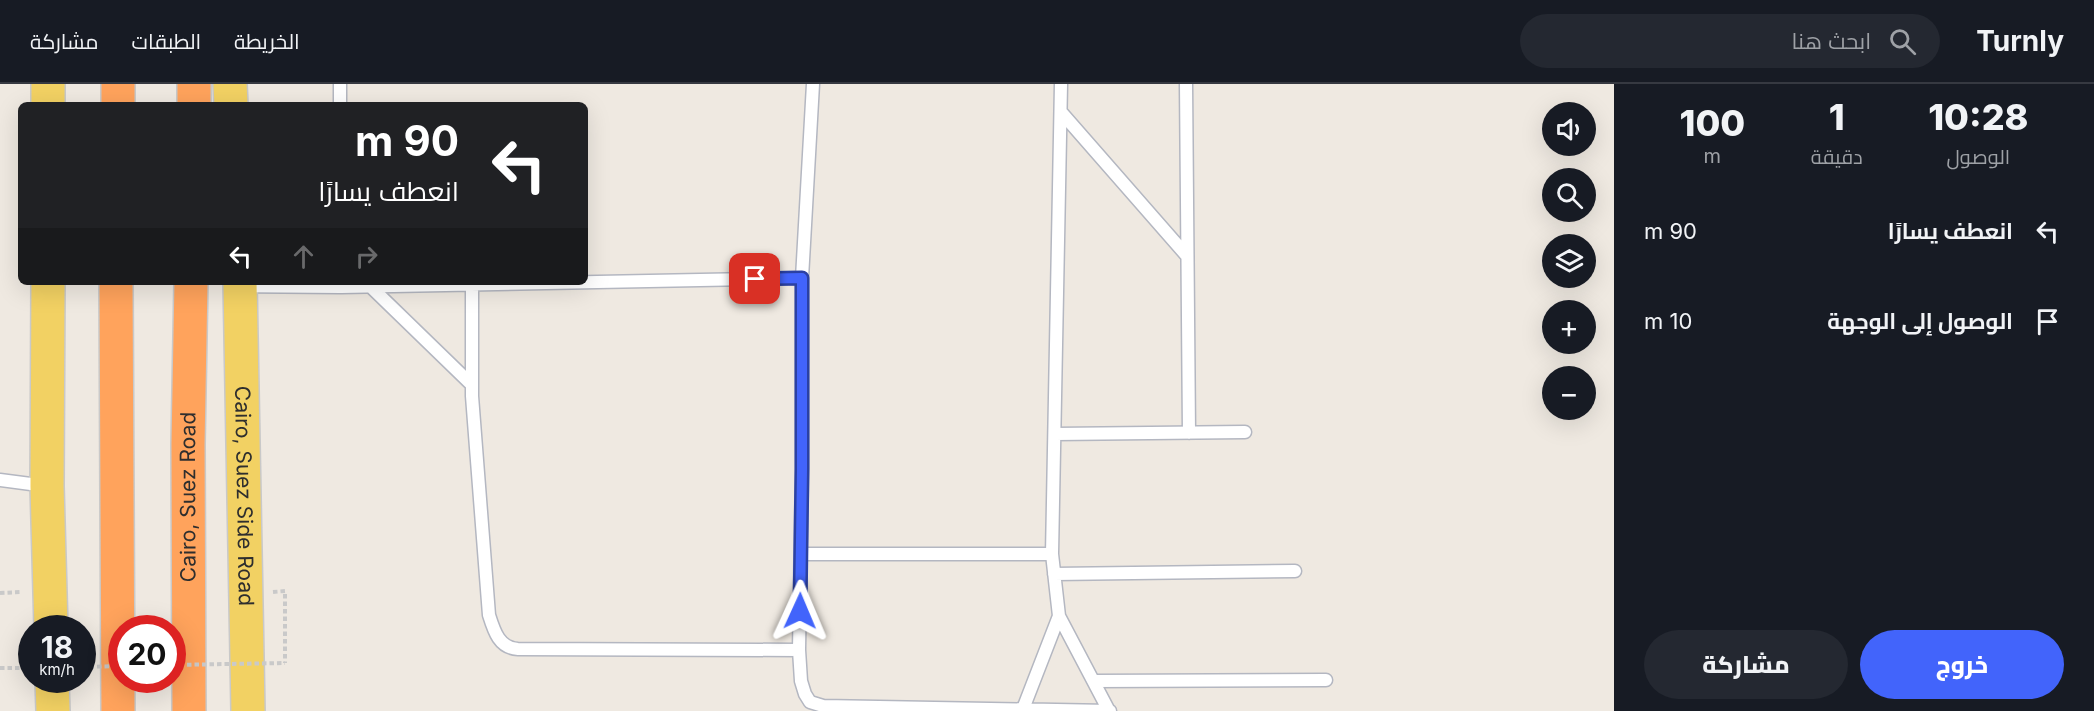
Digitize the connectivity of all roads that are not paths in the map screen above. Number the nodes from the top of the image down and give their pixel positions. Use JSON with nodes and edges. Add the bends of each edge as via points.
{"nodes":[{"id":1,"x":48,"y":84,"type":"edge"},
{"id":2,"x":118,"y":84,"type":"edge"},
{"id":3,"x":194,"y":84,"type":"edge"},
{"id":4,"x":230,"y":84,"type":"edge"},
{"id":5,"x":340,"y":84,"type":"edge"},
{"id":6,"x":813,"y":84,"type":"edge"},
{"id":7,"x":1061,"y":84,"type":"edge"},
{"id":8,"x":1186,"y":84,"type":"edge"},
{"id":9,"x":48,"y":102,"type":"edge"},
{"id":10,"x":118,"y":102,"type":"edge"},
{"id":11,"x":194,"y":102,"type":"edge"},
{"id":12,"x":231,"y":102,"type":"edge"},
{"id":13,"x":340,"y":102,"type":"edge"},
{"id":14,"x":1061,"y":112,"type":"junction"},
{"id":15,"x":1187,"y":256,"type":"junction"},
{"id":16,"x":802,"y":278,"type":"junction"},
{"id":17,"x":588,"y":282,"type":"edge"},
{"id":18,"x":48,"y":285,"type":"edge"},
{"id":19,"x":116,"y":285,"type":"edge"},
{"id":20,"x":191,"y":285,"type":"edge"},
{"id":21,"x":240,"y":285,"type":"edge"},
{"id":22,"x":341,"y":285,"type":"edge"},
{"id":23,"x":422,"y":285,"type":"edge"},
{"id":24,"x":472,"y":285,"type":"edge"},
{"id":25,"x":371,"y":286,"type":"junction"},
{"id":26,"x":472,"y":385,"type":"junction"},
{"id":27,"x":1245,"y":432,"type":"dead end"},
{"id":28,"x":1189,"y":433,"type":"junction"},
{"id":29,"x":1054,"y":434,"type":"junction"},
{"id":30,"x":0,"y":480,"type":"edge"},
{"id":31,"x":47,"y":486,"type":"junction"},
{"id":32,"x":801,"y":554,"type":"junction"},
{"id":33,"x":1052,"y":554,"type":"junction"},
{"id":34,"x":1295,"y":571,"type":"dead end"},
{"id":35,"x":1054,"y":574,"type":"junction"},
{"id":36,"x":51,"y":615,"type":"edge"},
{"id":37,"x":1059,"y":616,"type":"junction"},
{"id":38,"x":799,"y":650,"type":"junction"},
{"id":39,"x":1326,"y":680,"type":"dead end"},
{"id":40,"x":1094,"y":681,"type":"junction"},
{"id":41,"x":52,"y":693,"type":"edge"},
{"id":42,"x":1023,"y":709,"type":"junction"},
{"id":43,"x":53,"y":711,"type":"edge"},
{"id":44,"x":118,"y":711,"type":"edge"},
{"id":45,"x":189,"y":711,"type":"edge"},
{"id":46,"x":248,"y":711,"type":"edge"},
{"id":47,"x":1109,"y":711,"type":"edge"}],
"edges":[{"from":1,"to":9,"type":"main road"},
{"from":2,"to":10,"type":"highway"},
{"from":3,"to":11,"type":"highway"},
{"from":4,"to":12,"type":"main road"},
{"from":5,"to":13,"type":"lane"},
{"from":6,"to":16,"type":"lane"},
{"from":7,"to":14,"type":"lane"},
{"from":8,"to":15,"type":"lane"},
{"from":14,"to":15,"type":"lane"},
{"from":14,"to":29,"type":"lane"},
{"from":15,"to":28,"type":"lane"},
{"from":16,"to":17,"type":"lane"},
{"from":16,"to":32,"type":"lane"},
{"from":18,"to":31,"type":"main road"},
{"from":19,"to":44,"type":"highway"},
{"from":20,"to":45,"type":"highway","name":"Cairo, Suez Road"},
{"from":21,"to":46,"type":"main road","name":"Cairo, Suez Side Road"},
{"from":22,"to":25,"type":"lane"},
{"from":23,"to":25,"type":"lane"},
{"from":24,"to":26,"type":"lane"},
{"from":25,"to":26,"type":"lane"},
{"from":26,"to":38,"type":"lane","via":[[489,615],[498,639],[505,646],[518,650]]},
{"from":27,"to":28,"type":"lane"},
{"from":28,"to":29,"type":"lane"},
{"from":29,"to":33,"type":"lane"},
{"from":30,"to":31,"type":"lane"},
{"from":31,"to":36,"type":"main road"},
{"from":32,"to":33,"type":"lane"},
{"from":32,"to":38,"type":"lane"},
{"from":33,"to":35,"type":"lane"},
{"from":34,"to":35,"type":"lane"},
{"from":35,"to":37,"type":"lane"},
{"from":37,"to":40,"type":"lane"},
{"from":37,"to":42,"type":"lane"},
{"from":38,"to":42,"type":"lane","via":[[801,681],[805,694],[815,704]]},
{"from":39,"to":40,"type":"lane"},
{"from":40,"to":47,"type":"lane"},
{"from":41,"to":43,"type":"main road"},
{"from":42,"to":47,"type":"lane"}]}
